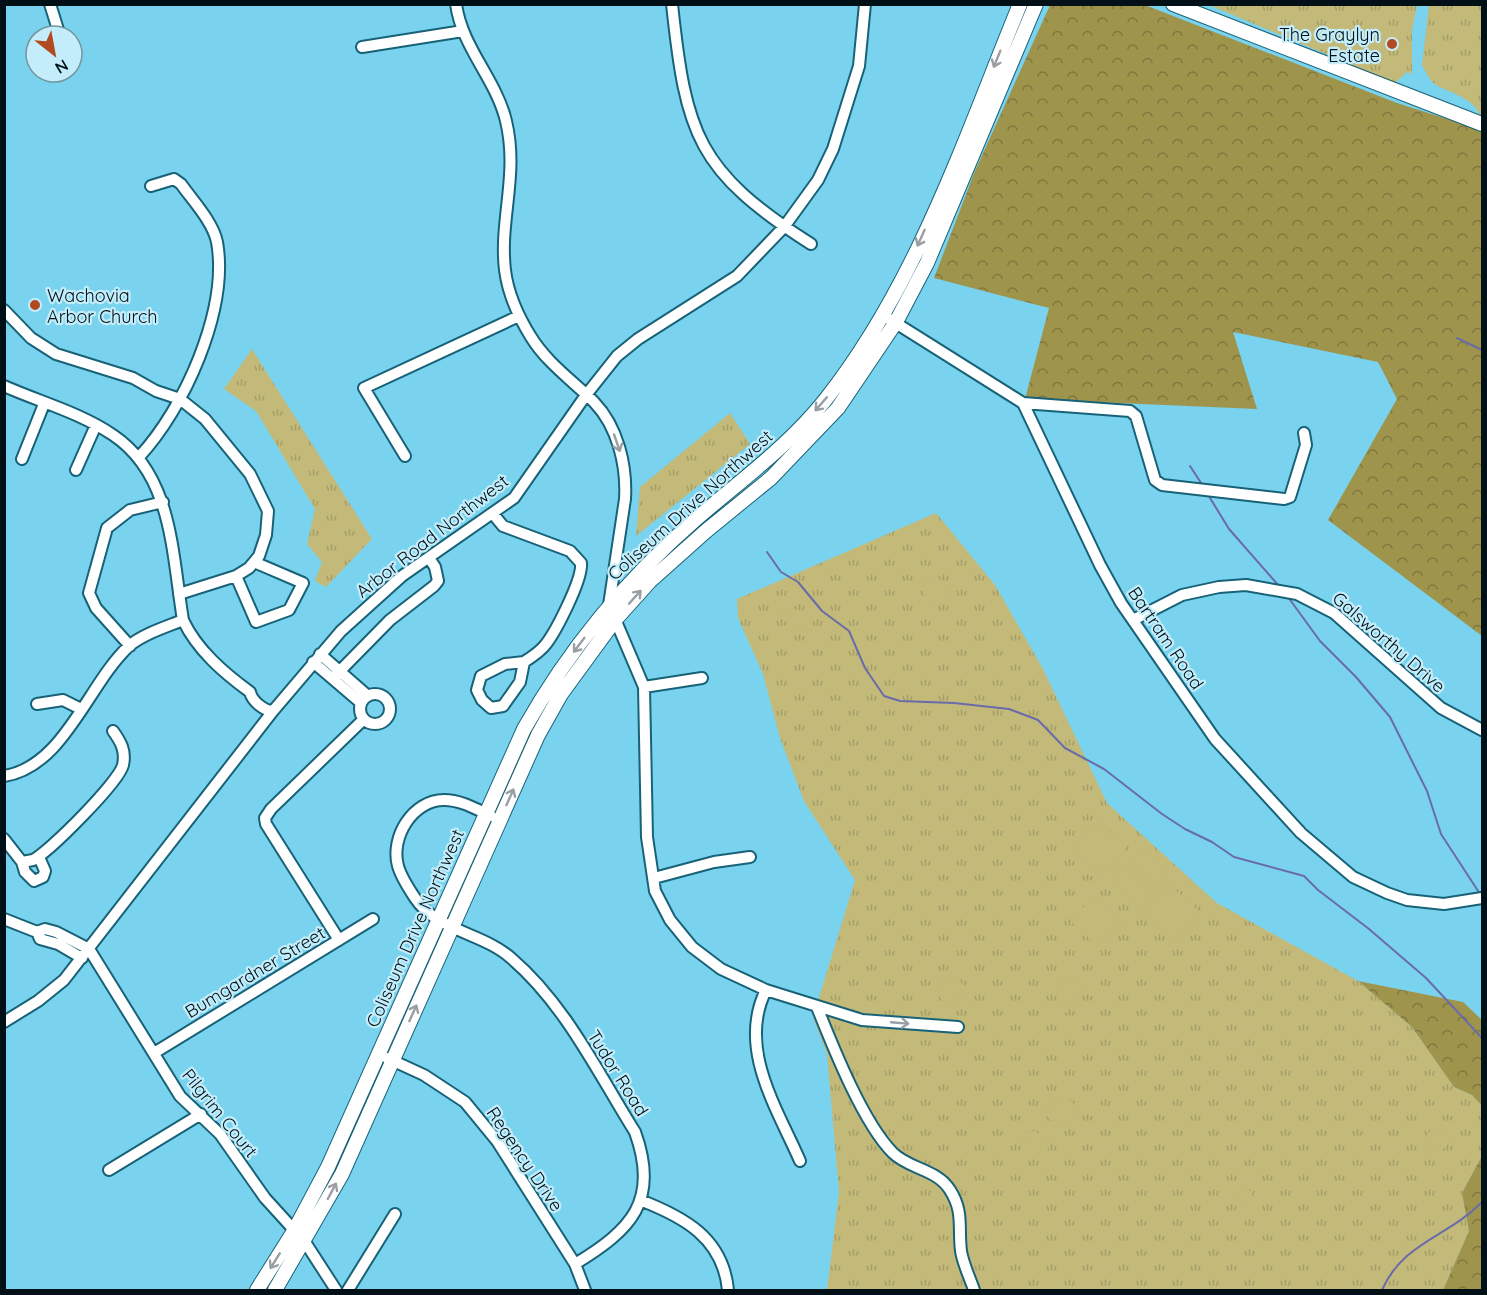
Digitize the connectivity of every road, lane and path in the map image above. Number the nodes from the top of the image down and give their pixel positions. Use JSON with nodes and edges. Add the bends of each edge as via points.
{"nodes":[{"id":1,"x":50,"y":4,"type":"edge"},
{"id":2,"x":456,"y":4,"type":"edge"},
{"id":3,"x":672,"y":4,"type":"edge"},
{"id":4,"x":865,"y":4,"type":"edge"},
{"id":5,"x":1020,"y":4,"type":"edge"},
{"id":6,"x":1036,"y":4,"type":"edge"},
{"id":7,"x":1173,"y":4,"type":"edge"},
{"id":8,"x":56,"y":24,"type":"edge"},
{"id":9,"x":463,"y":31,"type":"junction"},
{"id":10,"x":362,"y":47,"type":"dead end"},
{"id":11,"x":1482,"y":124,"type":"edge"},
{"id":12,"x":151,"y":186,"type":"dead end"},
{"id":13,"x":784,"y":227,"type":"junction"},
{"id":14,"x":811,"y":244,"type":"dead end"},
{"id":15,"x":4,"y":310,"type":"edge"},
{"id":16,"x":884,"y":315,"type":"junction"},
{"id":17,"x":519,"y":316,"type":"junction"},
{"id":18,"x":896,"y":322,"type":"junction"},
{"id":19,"x":4,"y":386,"type":"edge"},
{"id":20,"x":586,"y":395,"type":"junction"},
{"id":21,"x":180,"y":399,"type":"junction"},
{"id":22,"x":1023,"y":403,"type":"junction"},
{"id":23,"x":44,"y":404,"type":"junction"},
{"id":24,"x":96,"y":426,"type":"junction"},
{"id":25,"x":1304,"y":433,"type":"dead end"},
{"id":26,"x":405,"y":456,"type":"dead end"},
{"id":27,"x":139,"y":457,"type":"junction"},
{"id":28,"x":22,"y":459,"type":"dead end"},
{"id":29,"x":76,"y":470,"type":"dead end"},
{"id":30,"x":163,"y":502,"type":"junction"},
{"id":31,"x":493,"y":514,"type":"junction"},
{"id":32,"x":429,"y":558,"type":"junction"},
{"id":33,"x":254,"y":562,"type":"junction"},
{"id":34,"x":236,"y":576,"type":"junction"},
{"id":35,"x":179,"y":594,"type":"junction"},
{"id":36,"x":609,"y":605,"type":"junction"},
{"id":37,"x":183,"y":620,"type":"junction"},
{"id":38,"x":615,"y":620,"type":"junction"},
{"id":39,"x":1133,"y":620,"type":"junction"},
{"id":40,"x":130,"y":646,"type":"junction"},
{"id":41,"x":316,"y":658,"type":"junction"},
{"id":42,"x":524,"y":662,"type":"junction"},
{"id":43,"x":336,"y":675,"type":"junction"},
{"id":44,"x":702,"y":678,"type":"dead end"},
{"id":45,"x":644,"y":687,"type":"junction"},
{"id":46,"x":365,"y":700,"type":"junction"},
{"id":47,"x":37,"y":704,"type":"dead end"},
{"id":48,"x":81,"y":709,"type":"junction"},
{"id":49,"x":273,"y":711,"type":"junction"},
{"id":50,"x":364,"y":719,"type":"junction"},
{"id":51,"x":1482,"y":730,"type":"edge"},
{"id":52,"x":113,"y":731,"type":"dead end"},
{"id":53,"x":4,"y":776,"type":"edge"},
{"id":54,"x":486,"y":813,"type":"junction"},
{"id":55,"x":500,"y":820,"type":"junction"},
{"id":56,"x":4,"y":839,"type":"edge"},
{"id":57,"x":39,"y":857,"type":"junction"},
{"id":58,"x":750,"y":857,"type":"dead end"},
{"id":59,"x":22,"y":862,"type":"junction"},
{"id":60,"x":654,"y":878,"type":"junction"},
{"id":61,"x":1482,"y":898,"type":"edge"},
{"id":62,"x":373,"y":919,"type":"dead end"},
{"id":63,"x":439,"y":920,"type":"junction"},
{"id":64,"x":6,"y":923,"type":"edge"},
{"id":65,"x":453,"y":926,"type":"junction"},
{"id":66,"x":339,"y":940,"type":"junction"},
{"id":67,"x":86,"y":953,"type":"junction"},
{"id":68,"x":766,"y":990,"type":"junction"},
{"id":69,"x":817,"y":1007,"type":"junction"},
{"id":70,"x":4,"y":1022,"type":"edge"},
{"id":71,"x":958,"y":1028,"type":"dead end"},
{"id":72,"x":154,"y":1053,"type":"junction"},
{"id":73,"x":385,"y":1057,"type":"junction"},
{"id":74,"x":201,"y":1114,"type":"junction"},
{"id":75,"x":800,"y":1161,"type":"dead end"},
{"id":76,"x":109,"y":1170,"type":"dead end"},
{"id":77,"x":640,"y":1200,"type":"junction"},
{"id":78,"x":395,"y":1214,"type":"dead end"},
{"id":79,"x":294,"y":1231,"type":"junction"},
{"id":80,"x":305,"y":1242,"type":"junction"},
{"id":81,"x":575,"y":1264,"type":"junction"},
{"id":82,"x":257,"y":1290,"type":"edge"},
{"id":83,"x":275,"y":1290,"type":"edge"},
{"id":84,"x":336,"y":1290,"type":"edge"},
{"id":85,"x":348,"y":1290,"type":"edge"},
{"id":86,"x":585,"y":1290,"type":"edge"},
{"id":87,"x":728,"y":1290,"type":"edge"},
{"id":88,"x":974,"y":1290,"type":"edge"}],
"edges":[{"from":1,"to":8,"type":"street"},
{"from":2,"to":9,"type":"street"},
{"from":3,"to":13,"type":"street","via":[[686,102],[701,144],[737,190]]},
{"from":4,"to":13,"type":"street","name":"Arbor Road Northwest","via":[[859,66],[833,149],[818,180]]},
{"from":5,"to":16,"type":"main road","name":"Coliseum Drive Northwest","one_way":true,"via":[[955,162]]},
{"from":6,"to":18,"type":"main road","name":"Coliseum Drive Northwest","via":[[969,168]]},
{"from":7,"to":11,"type":"main road"},
{"from":9,"to":10,"type":"street"},
{"from":9,"to":17,"type":"street","via":[[506,120],[512,182],[505,270]]},
{"from":12,"to":21,"type":"street","via":[[174,179],[181,184],[217,243],[216,285],[207,332],[192,378]]},
{"from":13,"to":14,"type":"street"},
{"from":13,"to":20,"type":"street","name":"Arbor Road Northwest","via":[[729,282],[627,346]]},
{"from":15,"to":21,"type":"street","via":[[31,338],[56,354],[133,378]]},
{"from":16,"to":18,"type":"street"},
{"from":16,"to":36,"type":"main road","name":"Coliseum Drive Northwest","one_way":true,"via":[[826,399],[793,435],[761,467],[696,519]]},
{"from":17,"to":20,"type":"street","via":[[546,356]]},
{"from":17,"to":26,"type":"street","via":[[364,388]]},
{"from":18,"to":22,"type":"street"},
{"from":38,"to":18,"type":"main road","name":"Coliseum Drive Northwest","one_way":true,"via":[[650,581],[804,445],[838,408]]},
{"from":19,"to":23,"type":"street"},
{"from":20,"to":31,"type":"street","name":"Arbor Road Northwest","via":[[519,491]]},
{"from":20,"to":36,"type":"street","one_way":true,"via":[[602,411],[616,439],[626,486]]},
{"from":21,"to":27,"type":"street","via":[[168,423]]},
{"from":21,"to":33,"type":"street","via":[[227,443],[264,498],[267,535]]},
{"from":22,"to":25,"type":"street","via":[[1130,411],[1136,416],[1158,484],[1284,499],[1290,497],[1306,445]]},
{"from":22,"to":39,"type":"street","name":"Bartram Road","via":[[1100,565]]},
{"from":23,"to":24,"type":"street"},
{"from":23,"to":28,"type":"street"},
{"from":24,"to":27,"type":"street"},
{"from":24,"to":29,"type":"street"},
{"from":27,"to":30,"type":"street"},
{"from":30,"to":35,"type":"street"},
{"from":30,"to":40,"type":"street","via":[[130,510],[107,528],[89,593],[96,608]]},
{"from":31,"to":32,"type":"street","name":"Arbor Road Northwest"},
{"from":31,"to":42,"type":"street","via":[[503,526],[576,555],[582,567],[554,632]]},
{"from":32,"to":41,"type":"street","name":"Arbor Road Northwest","via":[[370,603]]},
{"from":32,"to":43,"type":"street","via":[[438,580],[390,620]]},
{"from":33,"to":34,"type":"street"},
{"from":33,"to":34,"type":"street","via":[[303,583],[289,610],[256,622]]},
{"from":34,"to":35,"type":"street"},
{"from":35,"to":37,"type":"street"},
{"from":36,"to":38,"type":"street"},
{"from":36,"to":54,"type":"main road","name":"Coliseum Drive Northwest","one_way":true,"via":[[548,685]]},
{"from":37,"to":40,"type":"street"},
{"from":37,"to":49,"type":"street","via":[[212,660],[267,711]]},
{"from":38,"to":45,"type":"street"},
{"from":55,"to":38,"type":"main road","name":"Coliseum Drive Northwest","one_way":true,"via":[[561,694]]},
{"from":39,"to":51,"type":"street","name":"Galsworthy Drive","via":[[1182,595],[1219,587],[1246,585],[1297,594],[1334,613],[1442,708]]},
{"from":39,"to":61,"type":"street","name":"Bartram Road","via":[[1237,765],[1301,833],[1342,869],[1368,885],[1407,900],[1444,904]]},
{"from":40,"to":48,"type":"street"},
{"from":41,"to":43,"type":"street"},
{"from":41,"to":49,"type":"street","name":"Arbor Road Northwest"},
{"from":42,"to":42,"type":"street","via":[[505,664],[481,676],[477,690],[482,700],[492,708],[503,706],[520,682]]},
{"from":43,"to":46,"type":"street"},
{"from":44,"to":45,"type":"street"},
{"from":45,"to":60,"type":"street","via":[[647,837]]},
{"from":46,"to":50,"type":"street","via":[[360,712]]},
{"from":46,"to":50,"type":"street","via":[[382,697],[388,704],[388,714],[378,723]]},
{"from":47,"to":48,"type":"street","via":[[63,700]]},
{"from":48,"to":53,"type":"street","via":[[46,756],[27,771]]},
{"from":49,"to":67,"type":"street","name":"Arbor Road Northwest"},
{"from":50,"to":66,"type":"street","via":[[265,818]]},
{"from":52,"to":57,"type":"street","via":[[123,746],[121,770]]},
{"from":54,"to":55,"type":"street","name":"Tudor Road"},
{"from":54,"to":63,"type":"main road","name":"Coliseum Drive Northwest"},
{"from":54,"to":63,"type":"street","name":"Tudor Road","via":[[456,801],[438,800],[414,813],[399,836],[396,856],[400,873],[422,908]]},
{"from":55,"to":65,"type":"main road","name":"Coliseum Drive Northwest"},
{"from":56,"to":59,"type":"street"},
{"from":57,"to":59,"type":"street"},
{"from":57,"to":59,"type":"street","via":[[45,871],[43,877],[34,881]]},
{"from":58,"to":60,"type":"street"},
{"from":60,"to":68,"type":"street","via":[[655,891],[670,920],[692,946],[721,969]]},
{"from":62,"to":66,"type":"street","name":"Bumgardner Street"},
{"from":63,"to":65,"type":"street","name":"Tudor Road"},
{"from":63,"to":73,"type":"main road","name":"Coliseum Drive Northwest"},
{"from":64,"to":67,"type":"street","via":[[37,932],[45,929]]},
{"from":73,"to":65,"type":"main road","name":"Coliseum Drive Northwest","one_way":true},
{"from":65,"to":77,"type":"street","name":"Tudor Road","via":[[508,955],[547,995],[635,1132],[644,1175]]},
{"from":66,"to":72,"type":"street","name":"Bumgardner Street"},
{"from":67,"to":70,"type":"street","name":"Arbor Road Northwest","via":[[64,980]]},
{"from":67,"to":72,"type":"street","name":"Pilgrim Court"},
{"from":68,"to":69,"type":"street"},
{"from":68,"to":75,"type":"street","via":[[756,1015],[757,1057]]},
{"from":69,"to":71,"type":"street","one_way":true,"via":[[862,1020]]},
{"from":69,"to":88,"type":"street","via":[[839,1061],[880,1138],[894,1155],[929,1171],[949,1187],[960,1210],[961,1253]]},
{"from":72,"to":74,"type":"street","name":"Pilgrim Court","via":[[180,1095]]},
{"from":73,"to":79,"type":"main road","name":"Coliseum Drive Northwest"},
{"from":80,"to":73,"type":"main road","name":"Coliseum Drive Northwest","one_way":true,"via":[[342,1174]]},
{"from":73,"to":81,"type":"street","name":"Regency Drive","via":[[424,1075],[465,1102],[497,1141]]},
{"from":74,"to":76,"type":"street"},
{"from":74,"to":79,"type":"street","name":"Pilgrim Court"},
{"from":77,"to":81,"type":"street","name":"Tudor Road","via":[[623,1231]]},
{"from":77,"to":87,"type":"street","via":[[681,1217],[701,1231],[715,1250]]},
{"from":78,"to":85,"type":"street"},
{"from":79,"to":80,"type":"street","name":"Pilgrim Court"},
{"from":79,"to":82,"type":"main road","name":"Coliseum Drive Northwest","one_way":true},
{"from":80,"to":83,"type":"main road","name":"Coliseum Drive Northwest"},
{"from":80,"to":84,"type":"street","name":"Pilgrim Court"},
{"from":81,"to":86,"type":"street","name":"Regency Drive"}]}
